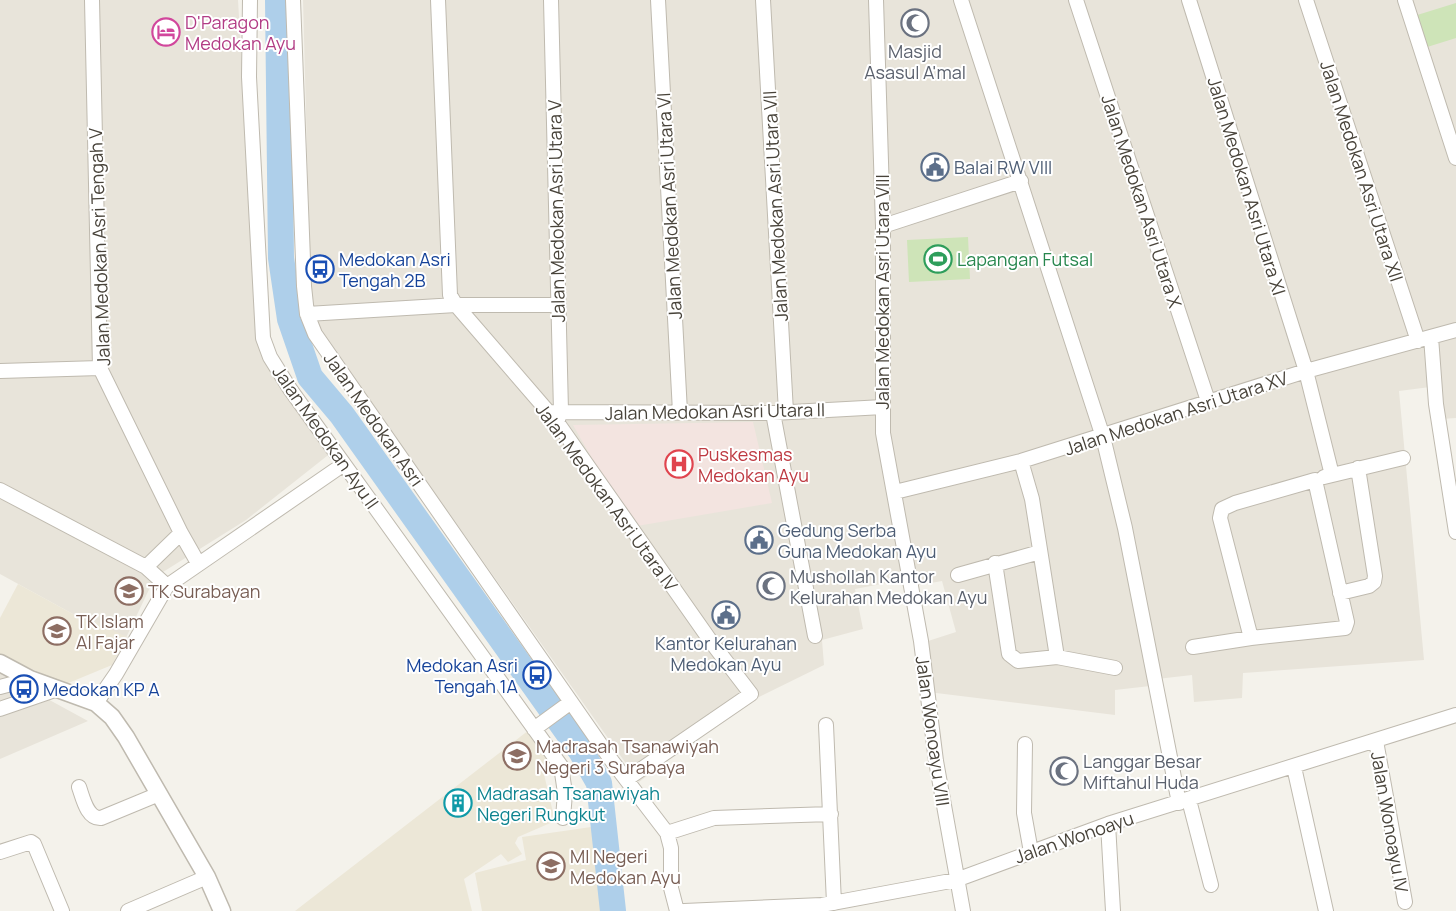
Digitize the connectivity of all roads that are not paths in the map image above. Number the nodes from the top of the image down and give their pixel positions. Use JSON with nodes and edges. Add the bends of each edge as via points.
{"nodes":[{"id":1,"x":92,"y":0,"type":"edge"},
{"id":2,"x":250,"y":0,"type":"edge"},
{"id":3,"x":293,"y":0,"type":"edge"},
{"id":4,"x":438,"y":0,"type":"edge"},
{"id":5,"x":551,"y":0,"type":"edge"},
{"id":6,"x":658,"y":0,"type":"edge"},
{"id":7,"x":763,"y":0,"type":"edge"},
{"id":8,"x":876,"y":0,"type":"edge"},
{"id":9,"x":961,"y":0,"type":"edge"},
{"id":10,"x":1076,"y":0,"type":"edge"},
{"id":11,"x":1189,"y":0,"type":"edge"},
{"id":12,"x":1306,"y":0,"type":"edge"},
{"id":13,"x":1405,"y":0,"type":"edge"},
{"id":14,"x":1456,"y":158,"type":"edge"},
{"id":15,"x":1020,"y":181,"type":"junction"},
{"id":16,"x":883,"y":226,"type":"junction"},
{"id":17,"x":456,"y":305,"type":"junction"},
{"id":18,"x":557,"y":305,"type":"junction"},
{"id":19,"x":307,"y":314,"type":"junction"},
{"id":20,"x":1456,"y":330,"type":"edge"},
{"id":21,"x":1425,"y":339,"type":"junction"},
{"id":22,"x":100,"y":368,"type":"junction"},
{"id":23,"x":0,"y":371,"type":"edge"},
{"id":24,"x":1306,"y":372,"type":"junction"},
{"id":25,"x":1208,"y":401,"type":"junction"},
{"id":26,"x":883,"y":407,"type":"junction"},
{"id":27,"x":680,"y":412,"type":"junction"},
{"id":28,"x":780,"y":412,"type":"junction"},
{"id":29,"x":555,"y":415,"type":"junction"},
{"id":30,"x":1102,"y":437,"type":"junction"},
{"id":31,"x":1403,"y":458,"type":"dead end"},
{"id":32,"x":1022,"y":461,"type":"junction"},
{"id":33,"x":344,"y":464,"type":"junction"},
{"id":34,"x":1358,"y":468,"type":"junction"},
{"id":35,"x":1332,"y":475,"type":"junction"},
{"id":36,"x":1315,"y":480,"type":"junction"},
{"id":37,"x":0,"y":490,"type":"edge"},
{"id":38,"x":894,"y":492,"type":"junction"},
{"id":39,"x":1456,"y":532,"type":"edge"},
{"id":40,"x":181,"y":533,"type":"junction"},
{"id":41,"x":1040,"y":552,"type":"junction"},
{"id":42,"x":198,"y":563,"type":"junction"},
{"id":43,"x":995,"y":563,"type":"junction"},
{"id":44,"x":146,"y":566,"type":"junction"},
{"id":45,"x":958,"y":575,"type":"dead end"},
{"id":46,"x":910,"y":582,"type":"joint"},
{"id":47,"x":167,"y":586,"type":"junction"},
{"id":48,"x":1340,"y":593,"type":"junction"},
{"id":49,"x":815,"y":636,"type":"dead end"},
{"id":50,"x":1251,"y":638,"type":"junction"},
{"id":51,"x":1192,"y":647,"type":"dead end"},
{"id":52,"x":1057,"y":657,"type":"junction"},
{"id":53,"x":0,"y":663,"type":"edge"},
{"id":54,"x":1115,"y":668,"type":"dead end"},
{"id":55,"x":30,"y":679,"type":"junction"},
{"id":56,"x":0,"y":688,"type":"edge"},
{"id":57,"x":58,"y":689,"type":"junction"},
{"id":58,"x":96,"y":703,"type":"junction"},
{"id":59,"x":568,"y":705,"type":"junction"},
{"id":60,"x":0,"y":708,"type":"edge"},
{"id":61,"x":1456,"y":715,"type":"edge"},
{"id":62,"x":826,"y":725,"type":"dead end"},
{"id":63,"x":538,"y":726,"type":"junction"},
{"id":64,"x":1376,"y":741,"type":"junction"},
{"id":65,"x":1026,"y":744,"type":"dead end"},
{"id":66,"x":1294,"y":767,"type":"junction"},
{"id":67,"x":627,"y":779,"type":"junction"},
{"id":68,"x":78,"y":787,"type":"dead end"},
{"id":69,"x":159,"y":794,"type":"junction"},
{"id":70,"x":1184,"y":802,"type":"junction"},
{"id":71,"x":830,"y":814,"type":"junction"},
{"id":72,"x":563,"y":818,"type":"dead end"},
{"id":73,"x":1108,"y":824,"type":"junction"},
{"id":74,"x":667,"y":833,"type":"junction"},
{"id":75,"x":0,"y":852,"type":"edge"},
{"id":76,"x":1031,"y":852,"type":"junction"},
{"id":77,"x":207,"y":877,"type":"junction"},
{"id":78,"x":956,"y":880,"type":"junction"},
{"id":79,"x":1211,"y":885,"type":"dead end"},
{"id":80,"x":1405,"y":902,"type":"dead end"},
{"id":81,"x":834,"y":903,"type":"junction"},
{"id":82,"x":62,"y":911,"type":"edge"},
{"id":83,"x":128,"y":911,"type":"edge"},
{"id":84,"x":222,"y":911,"type":"edge"},
{"id":85,"x":677,"y":911,"type":"edge"},
{"id":86,"x":684,"y":911,"type":"edge"},
{"id":87,"x":963,"y":911,"type":"edge"},
{"id":88,"x":1113,"y":911,"type":"edge"},
{"id":89,"x":1326,"y":911,"type":"edge"}],
"edges":[{"from":1,"to":22,"type":"street","name":"Jalan Medokan Asri Tengah V"},
{"from":2,"to":33,"type":"street","name":"Jalan Medokan Ayu II","via":[[248,77],[263,338],[270,357],[290,389]]},
{"from":3,"to":19,"type":"street","name":"Jalan Medokan Asri"},
{"from":4,"to":17,"type":"street","name":"Jalan Medokan Asri Utara IV","via":[[448,281],[450,295]]},
{"from":5,"to":18,"type":"street","name":"Jalan Medokan Asri Utara V"},
{"from":6,"to":27,"type":"street","name":"Jalan Medokan Asri Utara VI"},
{"from":7,"to":28,"type":"street","name":"Jalan Medokan Asri Utara VII"},
{"from":8,"to":16,"type":"street","name":"Jalan Medokan Asri Utara VIII"},
{"from":9,"to":15,"type":"street"},
{"from":10,"to":25,"type":"street","name":"Jalan Medokan Asri Utara X"},
{"from":11,"to":24,"type":"street","name":"Jalan Medokan Asri Utara XI"},
{"from":12,"to":21,"type":"street","name":"Jalan Medokan Asri Utara XII"},
{"from":13,"to":14,"type":"street"},
{"from":15,"to":16,"type":"street"},
{"from":15,"to":30,"type":"street"},
{"from":16,"to":26,"type":"street","name":"Jalan Medokan Asri Utara VIII"},
{"from":17,"to":18,"type":"street"},
{"from":17,"to":19,"type":"street"},
{"from":17,"to":29,"type":"street","name":"Jalan Medokan Asri Utara IV"},
{"from":18,"to":29,"type":"street","name":"Jalan Medokan Asri Utara V"},
{"from":19,"to":59,"type":"street","name":"Jalan Medokan Asri","via":[[314,334]]},
{"from":20,"to":21,"type":"street","name":"Jalan Medokan Asri Utara XV"},
{"from":21,"to":24,"type":"street","name":"Jalan Medokan Asri Utara XV"},
{"from":21,"to":39,"type":"street","name":"Jalan Medokan Asri Utara XII"},
{"from":22,"to":23,"type":"street"},
{"from":22,"to":40,"type":"street","name":"Jalan Medokan Asri Tengah V"},
{"from":24,"to":25,"type":"street","name":"Jalan Medokan Asri Utara XV"},
{"from":24,"to":35,"type":"street","name":"Jalan Medokan Asri Utara XI"},
{"from":25,"to":30,"type":"street","name":"Jalan Medokan Asri Utara XV"},
{"from":26,"to":28,"type":"street","name":"Jalan Medokan Asri Utara II"},
{"from":26,"to":38,"type":"street","name":"Jalan Medokan Asri Utara VIII","via":[[883,434]]},
{"from":27,"to":28,"type":"street","name":"Jalan Medokan Asri Utara II"},
{"from":27,"to":29,"type":"street","name":"Jalan Medokan Asri Utara II"},
{"from":28,"to":49,"type":"street","name":"Jalan Medokan Asri Utara VII"},
{"from":29,"to":67,"type":"street","name":"Jalan Medokan Asri Utara IV","via":[[712,643],[751,694]]},
{"from":30,"to":32,"type":"street","name":"Jalan Medokan Asri Utara XV"},
{"from":30,"to":70,"type":"street","via":[[1125,528],[1157,698]]},
{"from":31,"to":34,"type":"street"},
{"from":32,"to":38,"type":"street","name":"Jalan Medokan Asri Utara XV"},
{"from":32,"to":41,"type":"street"},
{"from":33,"to":42,"type":"street"},
{"from":33,"to":63,"type":"street","name":"Jalan Medokan Ayu II"},
{"from":34,"to":35,"type":"street"},
{"from":34,"to":48,"type":"street","via":[[1375,576],[1369,586]]},
{"from":35,"to":36,"type":"street"},
{"from":36,"to":48,"type":"street"},
{"from":36,"to":50,"type":"street","via":[[1222,508],[1220,518]]},
{"from":37,"to":44,"type":"street"},
{"from":38,"to":46,"type":"street","name":"Jalan Medokan Asri Utara VIII"},
{"from":40,"to":42,"type":"street","name":"Jalan Medokan Asri Tengah V"},
{"from":40,"to":44,"type":"street"},
{"from":41,"to":43,"type":"street"},
{"from":41,"to":52,"type":"street"},
{"from":42,"to":47,"type":"street"},
{"from":43,"to":45,"type":"street"},
{"from":43,"to":52,"type":"street","via":[[1009,654],[1018,661]]},
{"from":44,"to":47,"type":"street"},
{"from":46,"to":78,"type":"street","name":"Jalan Wonoayu VIII"},
{"from":47,"to":58,"type":"street"},
{"from":48,"to":50,"type":"street","via":[[1347,622],[1345,628]]},
{"from":50,"to":51,"type":"street"},
{"from":52,"to":54,"type":"street"},
{"from":53,"to":55,"type":"street"},
{"from":55,"to":56,"type":"street"},
{"from":55,"to":57,"type":"street"},
{"from":57,"to":58,"type":"street"},
{"from":57,"to":60,"type":"street"},
{"from":58,"to":69,"type":"street","via":[[112,717],[126,737]]},
{"from":59,"to":63,"type":"street"},
{"from":59,"to":67,"type":"street","name":"Jalan Medokan Asri"},
{"from":61,"to":64,"type":"street","name":"Jalan Wonoayu"},
{"from":62,"to":71,"type":"street"},
{"from":63,"to":72,"type":"street","name":"Jalan Medokan Ayu II","via":[[561,766],[565,793]]},
{"from":64,"to":66,"type":"street","name":"Jalan Wonoayu"},
{"from":64,"to":80,"type":"street","name":"Jalan Wonoayu IV"},
{"from":65,"to":76,"type":"street","via":[[1024,813]]},
{"from":66,"to":70,"type":"street","name":"Jalan Wonoayu"},
{"from":66,"to":89,"type":"street"},
{"from":67,"to":74,"type":"street"},
{"from":68,"to":69,"type":"street","via":[[91,816],[96,818]]},
{"from":69,"to":77,"type":"street"},
{"from":70,"to":73,"type":"street","name":"Jalan Wonoayu"},
{"from":70,"to":79,"type":"street"},
{"from":71,"to":74,"type":"street","via":[[714,818]]},
{"from":71,"to":81,"type":"street"},
{"from":73,"to":76,"type":"street","name":"Jalan Wonoayu"},
{"from":73,"to":88,"type":"street"},
{"from":74,"to":85,"type":"street","via":[[671,848],[671,888]]},
{"from":75,"to":82,"type":"street","via":[[31,842],[34,844]]},
{"from":76,"to":78,"type":"street","name":"Jalan Wonoayu"},
{"from":77,"to":83,"type":"street"},
{"from":77,"to":84,"type":"street"},
{"from":78,"to":81,"type":"street","name":"Jalan Wonoayu"},
{"from":78,"to":87,"type":"street","name":"Jalan Wonoayu VIII"},
{"from":81,"to":86,"type":"street","name":"Jalan Wonoayu"}]}
